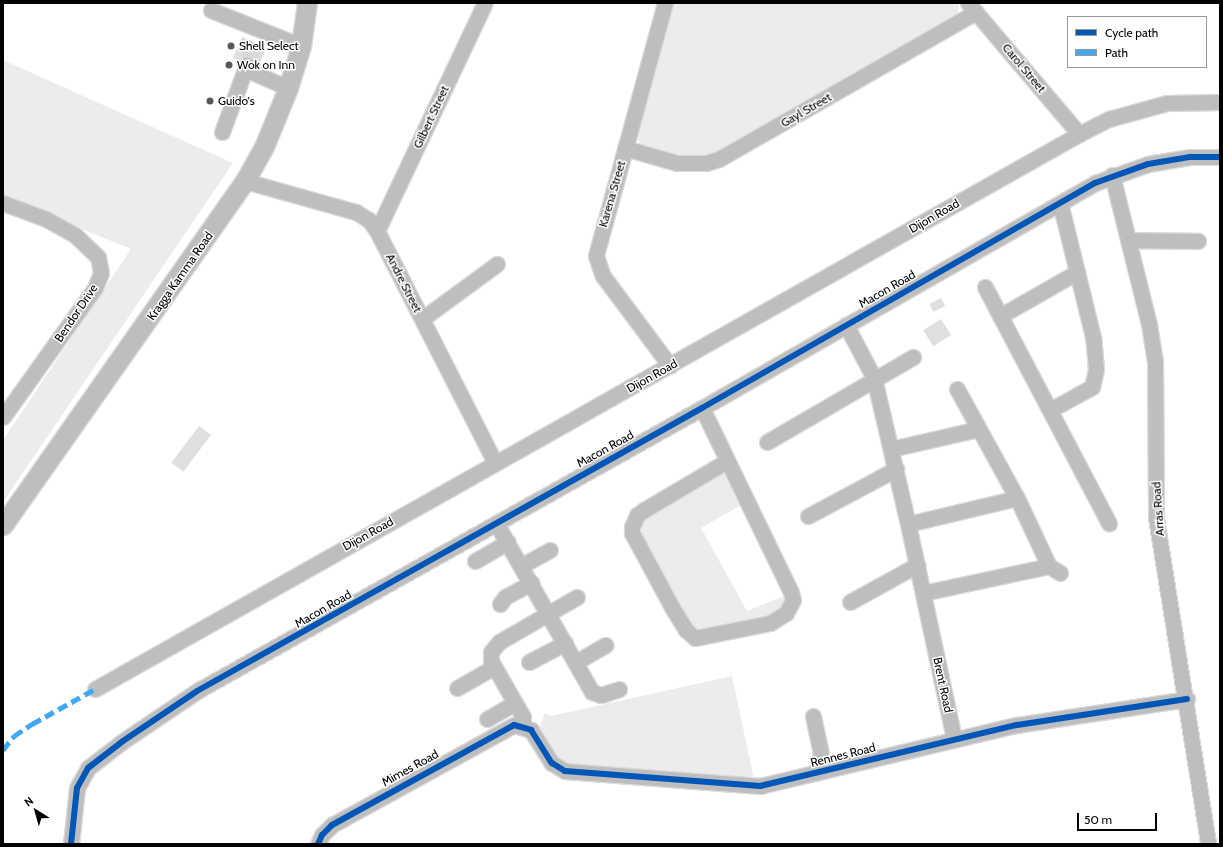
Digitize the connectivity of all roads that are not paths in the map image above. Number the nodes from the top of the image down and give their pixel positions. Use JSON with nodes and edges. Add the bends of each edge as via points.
{"nodes":[{"id":1,"x":307,"y":3,"type":"edge"},
{"id":2,"x":485,"y":3,"type":"edge"},
{"id":3,"x":665,"y":3,"type":"edge"},
{"id":4,"x":972,"y":8,"type":"edge"},
{"id":5,"x":211,"y":10,"type":"dead end"},
{"id":6,"x":301,"y":46,"type":"junction"},
{"id":7,"x":288,"y":88,"type":"junction"},
{"id":8,"x":1220,"y":102,"type":"edge"},
{"id":9,"x":222,"y":132,"type":"dead end"},
{"id":10,"x":1079,"y":134,"type":"junction"},
{"id":11,"x":625,"y":148,"type":"junction"},
{"id":12,"x":1220,"y":157,"type":"edge"},
{"id":13,"x":1112,"y":175,"type":"junction"},
{"id":14,"x":245,"y":181,"type":"junction"},
{"id":15,"x":3,"y":203,"type":"edge"},
{"id":16,"x":1060,"y":203,"type":"junction"},
{"id":17,"x":377,"y":231,"type":"junction"},
{"id":18,"x":1128,"y":240,"type":"junction"},
{"id":19,"x":1198,"y":240,"type":"dead end"},
{"id":20,"x":498,"y":264,"type":"dead end"},
{"id":21,"x":1077,"y":272,"type":"junction"},
{"id":22,"x":985,"y":287,"type":"dead end"},
{"id":23,"x":1000,"y":316,"type":"junction"},
{"id":24,"x":422,"y":319,"type":"junction"},
{"id":25,"x":846,"y":325,"type":"junction"},
{"id":26,"x":913,"y":357,"type":"dead end"},
{"id":27,"x":670,"y":366,"type":"junction"},
{"id":28,"x":874,"y":378,"type":"junction"},
{"id":29,"x":958,"y":389,"type":"dead end"},
{"id":30,"x":702,"y":408,"type":"junction"},
{"id":31,"x":1050,"y":410,"type":"junction"},
{"id":32,"x":3,"y":417,"type":"edge"},
{"id":33,"x":978,"y":429,"type":"junction"},
{"id":34,"x":767,"y":442,"type":"dead end"},
{"id":35,"x":891,"y":449,"type":"junction"},
{"id":36,"x":727,"y":461,"type":"junction"},
{"id":37,"x":495,"y":463,"type":"junction"},
{"id":38,"x":896,"y":469,"type":"junction"},
{"id":39,"x":1017,"y":498,"type":"junction"},
{"id":40,"x":808,"y":516,"type":"dead end"},
{"id":41,"x":496,"y":523,"type":"junction"},
{"id":42,"x":1109,"y":523,"type":"dead end"},
{"id":43,"x":908,"y":524,"type":"junction"},
{"id":44,"x":3,"y":525,"type":"edge"},
{"id":45,"x":508,"y":542,"type":"junction"},
{"id":46,"x":550,"y":550,"type":"dead end"},
{"id":47,"x":475,"y":560,"type":"dead end"},
{"id":48,"x":917,"y":564,"type":"junction"},
{"id":49,"x":521,"y":566,"type":"junction"},
{"id":50,"x":531,"y":582,"type":"junction"},
{"id":51,"x":923,"y":593,"type":"junction"},
{"id":52,"x":577,"y":598,"type":"dead end"},
{"id":53,"x":850,"y":602,"type":"dead end"},
{"id":54,"x":500,"y":604,"type":"dead end"},
{"id":55,"x":549,"y":614,"type":"junction"},
{"id":56,"x":565,"y":643,"type":"junction"},
{"id":57,"x":607,"y":646,"type":"dead end"},
{"id":58,"x":530,"y":662,"type":"dead end"},
{"id":59,"x":576,"y":662,"type":"junction"},
{"id":60,"x":494,"y":667,"type":"junction"},
{"id":61,"x":457,"y":688,"type":"dead end"},
{"id":62,"x":95,"y":689,"type":"dead end"},
{"id":63,"x":619,"y":689,"type":"dead end"},
{"id":64,"x":1187,"y":699,"type":"junction"},
{"id":65,"x":515,"y":703,"type":"junction"},
{"id":66,"x":813,"y":716,"type":"dead end"},
{"id":67,"x":487,"y":719,"type":"dead end"},
{"id":68,"x":523,"y":725,"type":"junction"},
{"id":69,"x":954,"y":739,"type":"junction"},
{"id":70,"x":817,"y":772,"type":"junction"},
{"id":71,"x":71,"y":844,"type":"edge"},
{"id":72,"x":318,"y":844,"type":"edge"},
{"id":73,"x":1208,"y":844,"type":"edge"}],
"edges":[{"from":1,"to":6,"type":"main road","name":"Kragga Kamma Road"},
{"from":2,"to":17,"type":"street","name":"Gilbert Street"},
{"from":3,"to":11,"type":"street","name":"Karena Street"},
{"from":4,"to":10,"type":"street","name":"Carol Street"},
{"from":4,"to":11,"type":"street","name":"Gayl Street","via":[[719,159],[706,163],[677,163]]},
{"from":5,"to":6,"type":"street","via":[[257,36]]},
{"from":6,"to":7,"type":"main road","name":"Kragga Kamma Road"},
{"from":7,"to":9,"type":"street","via":[[246,67]]},
{"from":7,"to":14,"type":"main road","name":"Kragga Kamma Road","via":[[264,147]]},
{"from":8,"to":10,"type":"street","name":"Dijon Road","via":[[1205,100],[1160,104],[1109,119]]},
{"from":10,"to":27,"type":"street","name":"Dijon Road"},
{"from":11,"to":27,"type":"street","name":"Karena Street","via":[[597,246],[598,267]]},
{"from":12,"to":13,"type":"street","name":"Macon Road","via":[[1163,161]]},
{"from":13,"to":16,"type":"street","name":"Macon Road"},
{"from":13,"to":18,"type":"street","name":"Arras Road"},
{"from":14,"to":17,"type":"street","name":"Andre Street","via":[[356,212],[369,220]]},
{"from":14,"to":44,"type":"main road","name":"Kragga Kamma Road"},
{"from":15,"to":32,"type":"street","name":"Bendor Drive","via":[[46,219],[75,235],[98,257],[101,273],[95,288]]},
{"from":16,"to":21,"type":"street"},
{"from":16,"to":25,"type":"street","name":"Macon Road"},
{"from":17,"to":24,"type":"street","name":"Andre Street"},
{"from":18,"to":19,"type":"street"},
{"from":18,"to":64,"type":"street","name":"Arras Road","via":[[1155,360],[1156,518]]},
{"from":20,"to":24,"type":"street"},
{"from":21,"to":23,"type":"street"},
{"from":21,"to":31,"type":"street","via":[[1093,337],[1095,378],[1092,387],[1081,395]]},
{"from":22,"to":23,"type":"street"},
{"from":23,"to":31,"type":"street"},
{"from":24,"to":37,"type":"street","name":"Andre Street"},
{"from":25,"to":28,"type":"street","name":"Brent Road"},
{"from":25,"to":30,"type":"street","name":"Macon Road"},
{"from":26,"to":28,"type":"street"},
{"from":27,"to":37,"type":"street","name":"Dijon Road"},
{"from":28,"to":34,"type":"street"},
{"from":28,"to":35,"type":"street","name":"Brent Road"},
{"from":29,"to":33,"type":"street"},
{"from":30,"to":36,"type":"street"},
{"from":30,"to":41,"type":"street","name":"Macon Road"},
{"from":31,"to":42,"type":"street"},
{"from":33,"to":35,"type":"street"},
{"from":33,"to":39,"type":"street"},
{"from":35,"to":38,"type":"street","name":"Brent Road"},
{"from":36,"to":36,"type":"street","via":[[793,600],[786,613],[770,623],[696,638],[686,630],[677,616],[632,533],[632,527],[637,515],[644,510]]},
{"from":37,"to":62,"type":"street","name":"Dijon Road"},
{"from":38,"to":40,"type":"street"},
{"from":38,"to":43,"type":"street","name":"Brent Road"},
{"from":39,"to":43,"type":"street"},
{"from":39,"to":51,"type":"street","via":[[1055,569]]},
{"from":41,"to":45,"type":"street"},
{"from":41,"to":71,"type":"street","name":"Macon Road","via":[[197,691],[111,750],[88,768],[77,788]]},
{"from":43,"to":48,"type":"street","name":"Brent Road"},
{"from":45,"to":47,"type":"street"},
{"from":45,"to":49,"type":"street"},
{"from":46,"to":49,"type":"street"},
{"from":48,"to":51,"type":"street","name":"Brent Road"},
{"from":48,"to":53,"type":"street"},
{"from":49,"to":50,"type":"street"},
{"from":50,"to":54,"type":"street","via":[[505,597]]},
{"from":50,"to":55,"type":"street"},
{"from":51,"to":69,"type":"street","name":"Brent Road"},
{"from":52,"to":55,"type":"street"},
{"from":55,"to":56,"type":"street"},
{"from":55,"to":60,"type":"street","via":[[496,644],[490,657]]},
{"from":56,"to":58,"type":"street"},
{"from":56,"to":59,"type":"street"},
{"from":57,"to":59,"type":"street"},
{"from":59,"to":63,"type":"street","via":[[595,694],[601,695]]},
{"from":60,"to":61,"type":"street"},
{"from":60,"to":65,"type":"street"},
{"from":64,"to":69,"type":"street","name":"Rennes Road","via":[[1045,720]]},
{"from":64,"to":73,"type":"street","name":"Arras Road"},
{"from":65,"to":67,"type":"street"},
{"from":65,"to":68,"type":"street","via":[[524,719]]},
{"from":66,"to":70,"type":"street","via":[[821,753]]},
{"from":68,"to":70,"type":"street","name":"Rennes Road","via":[[531,730],[552,763],[565,771],[760,786]]},
{"from":68,"to":72,"type":"street","name":"Mimes Road","via":[[503,729],[332,825],[322,835]]},
{"from":69,"to":70,"type":"street","name":"Rennes Road"}]}
